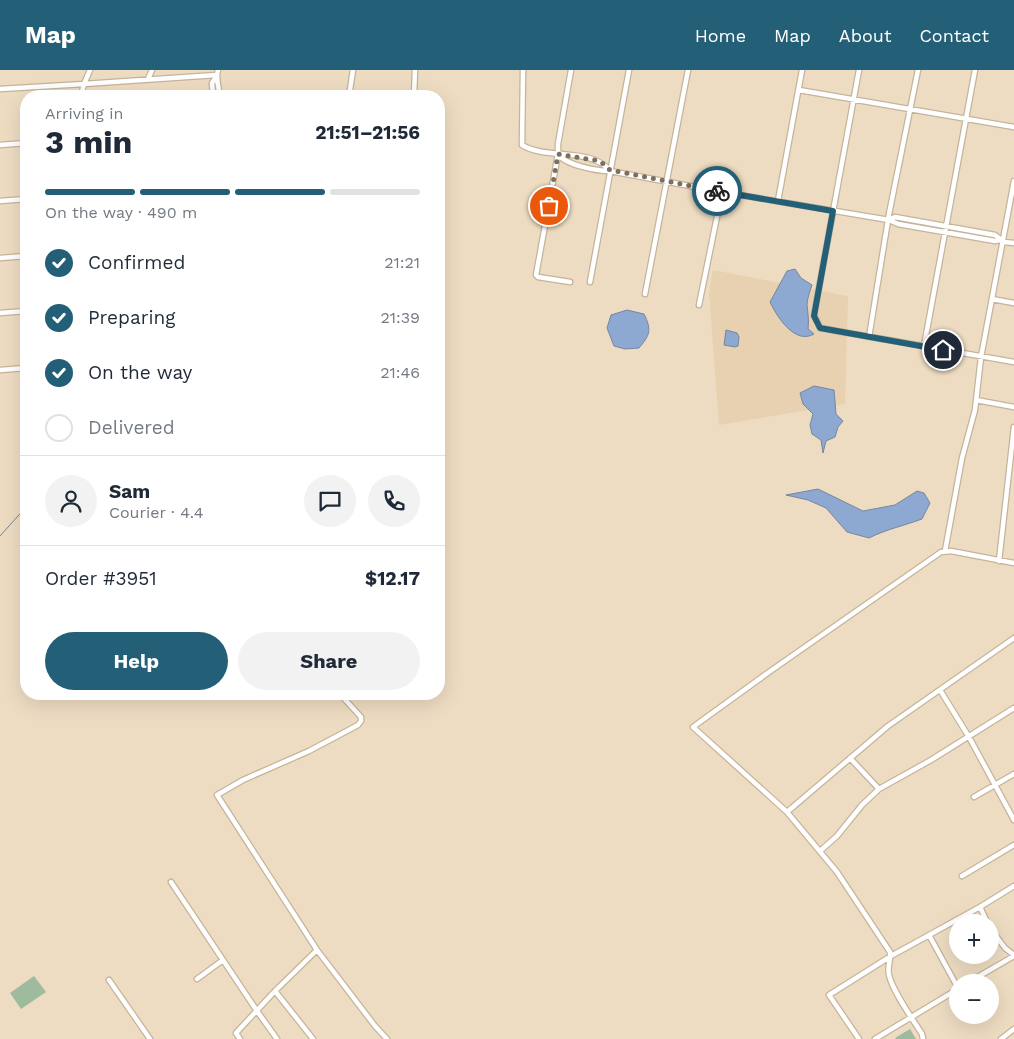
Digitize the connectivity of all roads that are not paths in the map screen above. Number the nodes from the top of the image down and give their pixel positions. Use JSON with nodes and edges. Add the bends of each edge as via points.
{"nodes":[{"id":1,"x":90,"y":70,"type":"edge"},
{"id":2,"x":152,"y":70,"type":"edge"},
{"id":3,"x":353,"y":70,"type":"edge"},
{"id":4,"x":415,"y":70,"type":"edge"},
{"id":5,"x":523,"y":70,"type":"edge"},
{"id":6,"x":571,"y":70,"type":"edge"},
{"id":7,"x":629,"y":70,"type":"edge"},
{"id":8,"x":688,"y":70,"type":"edge"},
{"id":9,"x":802,"y":70,"type":"edge"},
{"id":10,"x":859,"y":70,"type":"edge"},
{"id":11,"x":918,"y":70,"type":"edge"},
{"id":12,"x":975,"y":70,"type":"edge"},
{"id":13,"x":217,"y":74,"type":"edge"},
{"id":14,"x":148,"y":79,"type":"junction"},
{"id":15,"x":84,"y":84,"type":"junction"},
{"id":16,"x":0,"y":89,"type":"edge"},
{"id":17,"x":82,"y":90,"type":"edge"},
{"id":18,"x":213,"y":90,"type":"edge"},
{"id":19,"x":219,"y":90,"type":"edge"},
{"id":20,"x":350,"y":90,"type":"edge"},
{"id":21,"x":414,"y":90,"type":"edge"},
{"id":22,"x":799,"y":90,"type":"junction"},
{"id":23,"x":854,"y":100,"type":"junction"},
{"id":24,"x":910,"y":109,"type":"junction"},
{"id":25,"x":966,"y":119,"type":"junction"},
{"id":26,"x":1014,"y":127,"type":"edge"},
{"id":27,"x":20,"y":143,"type":"edge"},
{"id":28,"x":0,"y":145,"type":"edge"},
{"id":29,"x":558,"y":154,"type":"junction"},
{"id":30,"x":610,"y":170,"type":"junction"},
{"id":31,"x":666,"y":181,"type":"junction"},
{"id":32,"x":1014,"y":181,"type":"edge"},
{"id":33,"x":722,"y":192,"type":"junction"},
{"id":34,"x":20,"y":199,"type":"edge"},
{"id":35,"x":0,"y":201,"type":"edge"},
{"id":36,"x":778,"y":201,"type":"junction"},
{"id":37,"x":833,"y":211,"type":"junction"},
{"id":38,"x":889,"y":220,"type":"junction"},
{"id":39,"x":946,"y":225,"type":"junction"},
{"id":40,"x":946,"y":232,"type":"junction"},
{"id":41,"x":1002,"y":241,"type":"junction"},
{"id":42,"x":1014,"y":244,"type":"edge"},
{"id":43,"x":20,"y":256,"type":"edge"},
{"id":44,"x":0,"y":258,"type":"edge"},
{"id":45,"x":570,"y":282,"type":"dead end"},
{"id":46,"x":590,"y":282,"type":"dead end"},
{"id":47,"x":645,"y":294,"type":"dead end"},
{"id":48,"x":992,"y":298,"type":"junction"},
{"id":49,"x":1014,"y":303,"type":"edge"},
{"id":50,"x":699,"y":305,"type":"dead end"},
{"id":51,"x":20,"y":312,"type":"edge"},
{"id":52,"x":0,"y":313,"type":"edge"},
{"id":53,"x":869,"y":337,"type":"junction"},
{"id":54,"x":924,"y":346,"type":"junction"},
{"id":55,"x":981,"y":357,"type":"junction"},
{"id":56,"x":1014,"y":362,"type":"edge"},
{"id":57,"x":20,"y":368,"type":"edge"},
{"id":58,"x":0,"y":370,"type":"edge"},
{"id":59,"x":976,"y":400,"type":"junction"},
{"id":60,"x":1014,"y":407,"type":"edge"},
{"id":61,"x":1014,"y":427,"type":"edge"},
{"id":62,"x":1007,"y":486,"type":"junction"},
{"id":63,"x":1014,"y":486,"type":"edge"},
{"id":64,"x":945,"y":551,"type":"junction"},
{"id":65,"x":999,"y":561,"type":"junction"},
{"id":66,"x":1014,"y":563,"type":"edge"},
{"id":67,"x":1014,"y":638,"type":"edge"},
{"id":68,"x":940,"y":690,"type":"junction"},
{"id":69,"x":345,"y":700,"type":"edge"},
{"id":70,"x":1014,"y":708,"type":"edge"},
{"id":71,"x":969,"y":737,"type":"junction"},
{"id":72,"x":850,"y":758,"type":"junction"},
{"id":73,"x":1014,"y":774,"type":"edge"},
{"id":74,"x":996,"y":785,"type":"junction"},
{"id":75,"x":879,"y":789,"type":"junction"},
{"id":76,"x":974,"y":797,"type":"dead end"},
{"id":77,"x":787,"y":812,"type":"junction"},
{"id":78,"x":1014,"y":820,"type":"edge"},
{"id":79,"x":1014,"y":845,"type":"edge"},
{"id":80,"x":820,"y":851,"type":"junction"},
{"id":81,"x":962,"y":876,"type":"dead end"},
{"id":82,"x":171,"y":882,"type":"dead end"},
{"id":83,"x":1014,"y":886,"type":"edge"},
{"id":84,"x":980,"y":907,"type":"junction"},
{"id":85,"x":983,"y":914,"type":"edge"},
{"id":86,"x":929,"y":935,"type":"junction"},
{"id":87,"x":999,"y":940,"type":"edge"},
{"id":88,"x":317,"y":950,"type":"junction"},
{"id":89,"x":891,"y":956,"type":"junction"},
{"id":90,"x":1014,"y":956,"type":"edge"},
{"id":91,"x":223,"y":960,"type":"junction"},
{"id":92,"x":950,"y":974,"type":"edge"},
{"id":93,"x":983,"y":974,"type":"edge"},
{"id":94,"x":109,"y":980,"type":"dead end"},
{"id":95,"x":197,"y":980,"type":"dead end"},
{"id":96,"x":275,"y":991,"type":"junction"},
{"id":97,"x":949,"y":994,"type":"edge"},
{"id":98,"x":256,"y":1011,"type":"junction"},
{"id":99,"x":911,"y":1017,"type":"junction"},
{"id":100,"x":1014,"y":1029,"type":"edge"},
{"id":101,"x":148,"y":1039,"type":"edge"},
{"id":102,"x":240,"y":1039,"type":"edge"},
{"id":103,"x":277,"y":1039,"type":"edge"},
{"id":104,"x":313,"y":1039,"type":"edge"},
{"id":105,"x":387,"y":1039,"type":"edge"},
{"id":106,"x":859,"y":1039,"type":"edge"},
{"id":107,"x":875,"y":1039,"type":"edge"},
{"id":108,"x":922,"y":1039,"type":"edge"},
{"id":109,"x":1001,"y":1039,"type":"edge"}],
"edges":[{"from":1,"to":15,"type":"street"},
{"from":2,"to":14,"type":"street"},
{"from":3,"to":20,"type":"street"},
{"from":4,"to":21,"type":"street"},
{"from":5,"to":29,"type":"street","via":[[522,145]]},
{"from":6,"to":29,"type":"street"},
{"from":7,"to":30,"type":"street"},
{"from":8,"to":31,"type":"street"},
{"from":9,"to":22,"type":"street"},
{"from":10,"to":23,"type":"street"},
{"from":11,"to":24,"type":"street"},
{"from":12,"to":25,"type":"street"},
{"from":13,"to":14,"type":"street"},
{"from":13,"to":18,"type":"street","via":[[212,82]]},
{"from":13,"to":19,"type":"street"},
{"from":14,"to":15,"type":"street"},
{"from":15,"to":16,"type":"street"},
{"from":15,"to":17,"type":"street"},
{"from":22,"to":23,"type":"street"},
{"from":22,"to":36,"type":"street"},
{"from":23,"to":24,"type":"street"},
{"from":23,"to":37,"type":"street"},
{"from":24,"to":25,"type":"street"},
{"from":24,"to":38,"type":"street"},
{"from":25,"to":26,"type":"street"},
{"from":25,"to":39,"type":"street"},
{"from":27,"to":28,"type":"street"},
{"from":29,"to":30,"type":"street","via":[[600,161]]},
{"from":29,"to":30,"type":"street","via":[[566,162]]},
{"from":29,"to":45,"type":"street","via":[[536,275]]},
{"from":30,"to":31,"type":"street"},
{"from":30,"to":46,"type":"street"},
{"from":31,"to":33,"type":"street"},
{"from":31,"to":47,"type":"street"},
{"from":32,"to":41,"type":"street"},
{"from":33,"to":36,"type":"street"},
{"from":33,"to":50,"type":"street"},
{"from":34,"to":35,"type":"street"},
{"from":36,"to":37,"type":"street"},
{"from":37,"to":38,"type":"street"},
{"from":37,"to":53,"type":"street","via":[[814,316],[820,328]]},
{"from":38,"to":39,"type":"street","via":[[895,217]]},
{"from":38,"to":40,"type":"street"},
{"from":38,"to":53,"type":"street"},
{"from":39,"to":40,"type":"street"},
{"from":39,"to":41,"type":"street","via":[[995,235]]},
{"from":40,"to":41,"type":"street"},
{"from":40,"to":54,"type":"street"},
{"from":41,"to":42,"type":"street"},
{"from":41,"to":48,"type":"street"},
{"from":43,"to":44,"type":"street"},
{"from":48,"to":49,"type":"street"},
{"from":48,"to":55,"type":"street"},
{"from":51,"to":52,"type":"street"},
{"from":53,"to":54,"type":"street"},
{"from":54,"to":55,"type":"street"},
{"from":55,"to":56,"type":"street"},
{"from":55,"to":59,"type":"street"},
{"from":57,"to":58,"type":"street"},
{"from":59,"to":60,"type":"street"},
{"from":59,"to":64,"type":"street"},
{"from":61,"to":62,"type":"street"},
{"from":62,"to":63,"type":"street"},
{"from":62,"to":65,"type":"street"},
{"from":64,"to":65,"type":"street"},
{"from":64,"to":77,"type":"street","via":[[693,727]]},
{"from":65,"to":66,"type":"street"},
{"from":67,"to":68,"type":"street"},
{"from":68,"to":71,"type":"street"},
{"from":68,"to":72,"type":"street","via":[[888,726]]},
{"from":69,"to":88,"type":"street","via":[[361,717],[358,725],[217,795]]},
{"from":70,"to":71,"type":"street"},
{"from":71,"to":74,"type":"street"},
{"from":71,"to":75,"type":"street"},
{"from":72,"to":75,"type":"street"},
{"from":72,"to":77,"type":"street"},
{"from":73,"to":74,"type":"street"},
{"from":74,"to":76,"type":"street"},
{"from":74,"to":78,"type":"street"},
{"from":75,"to":80,"type":"street"},
{"from":77,"to":80,"type":"street"},
{"from":79,"to":81,"type":"street"},
{"from":80,"to":89,"type":"street","via":[[851,892]]},
{"from":82,"to":91,"type":"street"},
{"from":83,"to":84,"type":"street"},
{"from":84,"to":85,"type":"street"},
{"from":84,"to":86,"type":"street"},
{"from":86,"to":89,"type":"street"},
{"from":86,"to":92,"type":"street"},
{"from":87,"to":90,"type":"street"},
{"from":88,"to":96,"type":"street"},
{"from":88,"to":105,"type":"street"},
{"from":89,"to":99,"type":"street","via":[[889,975]]},
{"from":89,"to":106,"type":"street","via":[[830,995]]},
{"from":90,"to":93,"type":"street"},
{"from":91,"to":95,"type":"street"},
{"from":91,"to":98,"type":"street"},
{"from":94,"to":101,"type":"street"},
{"from":96,"to":98,"type":"street"},
{"from":96,"to":104,"type":"street"},
{"from":97,"to":99,"type":"street"},
{"from":98,"to":102,"type":"street","via":[[236,1033]]},
{"from":98,"to":103,"type":"street"},
{"from":99,"to":107,"type":"street"},
{"from":99,"to":108,"type":"street"},
{"from":100,"to":109,"type":"street"}]}
